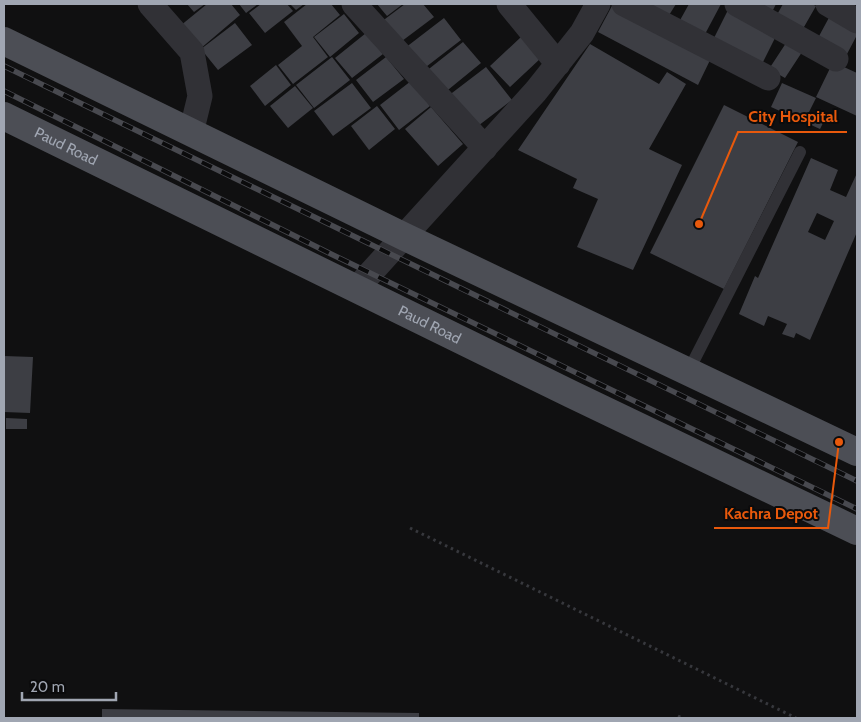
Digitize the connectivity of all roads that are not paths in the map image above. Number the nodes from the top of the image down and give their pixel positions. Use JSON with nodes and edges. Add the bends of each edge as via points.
{"nodes":[{"id":1,"x":150,"y":4,"type":"edge"},
{"id":2,"x":354,"y":4,"type":"edge"},
{"id":3,"x":508,"y":4,"type":"edge"},
{"id":4,"x":598,"y":4,"type":"edge"},
{"id":5,"x":624,"y":4,"type":"edge"},
{"id":6,"x":737,"y":4,"type":"edge"},
{"id":7,"x":828,"y":4,"type":"edge"},
{"id":8,"x":857,"y":21,"type":"edge"},
{"id":9,"x":4,"y":41,"type":"edge"},
{"id":10,"x":836,"y":59,"type":"dead end"},
{"id":11,"x":558,"y":64,"type":"junction"},
{"id":12,"x":768,"y":78,"type":"dead end"},
{"id":13,"x":4,"y":116,"type":"edge"},
{"id":14,"x":191,"y":133,"type":"junction"},
{"id":15,"x":485,"y":148,"type":"junction"},
{"id":16,"x":800,"y":152,"type":"dead end"},
{"id":17,"x":403,"y":236,"type":"junction"},
{"id":18,"x":356,"y":289,"type":"junction"},
{"id":19,"x":688,"y":372,"type":"junction"},
{"id":20,"x":857,"y":452,"type":"edge"},
{"id":21,"x":857,"y":531,"type":"edge"}],
"edges":[{"from":1,"to":14,"type":"street","via":[[192,52],[200,96]]},
{"from":2,"to":15,"type":"street"},
{"from":3,"to":11,"type":"street"},
{"from":4,"to":11,"type":"street","via":[[582,33]]},
{"from":5,"to":12,"type":"street"},
{"from":6,"to":10,"type":"street"},
{"from":7,"to":8,"type":"street"},
{"from":9,"to":14,"type":"main road"},
{"from":11,"to":15,"type":"street"},
{"from":13,"to":18,"type":"main road","name":"Paud Road"},
{"from":14,"to":17,"type":"main road"},
{"from":15,"to":17,"type":"street"},
{"from":16,"to":19,"type":"lane"},
{"from":17,"to":18,"type":"street"},
{"from":17,"to":19,"type":"main road"},
{"from":18,"to":21,"type":"main road","name":"Paud Road"},
{"from":19,"to":20,"type":"main road"}]}
